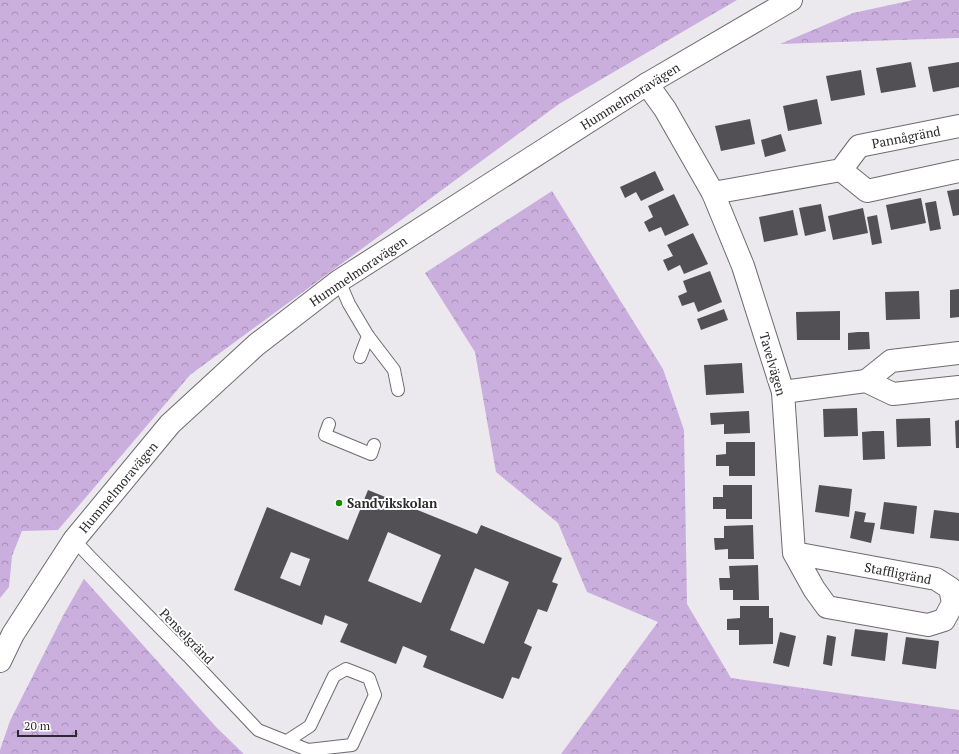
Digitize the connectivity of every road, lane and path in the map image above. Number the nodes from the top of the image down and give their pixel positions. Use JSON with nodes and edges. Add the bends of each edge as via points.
{"nodes":[{"id":1,"x":790,"y":0,"type":"edge"},
{"id":2,"x":647,"y":84,"type":"junction"},
{"id":3,"x":959,"y":126,"type":"edge"},
{"id":4,"x":841,"y":170,"type":"junction"},
{"id":5,"x":959,"y":171,"type":"edge"},
{"id":6,"x":713,"y":193,"type":"junction"},
{"id":7,"x":339,"y":281,"type":"junction"},
{"id":8,"x":368,"y":336,"type":"junction"},
{"id":9,"x":959,"y":353,"type":"edge"},
{"id":10,"x":360,"y":357,"type":"dead end"},
{"id":11,"x":866,"y":381,"type":"junction"},
{"id":12,"x":959,"y":386,"type":"edge"},
{"id":13,"x":398,"y":390,"type":"dead end"},
{"id":14,"x":783,"y":392,"type":"junction"},
{"id":15,"x":329,"y":424,"type":"dead end"},
{"id":16,"x":374,"y":444,"type":"dead end"},
{"id":17,"x":74,"y":540,"type":"junction"},
{"id":18,"x":794,"y":553,"type":"junction"},
{"id":19,"x":928,"y":625,"type":"joint"},
{"id":20,"x":0,"y":661,"type":"edge"},
{"id":21,"x":287,"y":741,"type":"junction"}],
"edges":[{"from":1,"to":2,"type":"street","name":"Hummelmoravägen"},
{"from":2,"to":6,"type":"street","name":"Tavelvägen","via":[[665,109]]},
{"from":2,"to":7,"type":"street","name":"Hummelmoravägen"},
{"from":3,"to":4,"type":"street","name":"Pannågränd","via":[[859,146]]},
{"from":4,"to":5,"type":"street","via":[[867,191]]},
{"from":4,"to":6,"type":"street"},
{"from":6,"to":14,"type":"street","name":"Tavelvägen","via":[[743,266]]},
{"from":7,"to":8,"type":"lane"},
{"from":7,"to":17,"type":"street","name":"Hummelmoravägen","via":[[256,345],[170,424]]},
{"from":8,"to":10,"type":"lane"},
{"from":8,"to":13,"type":"lane","via":[[394,370]]},
{"from":9,"to":11,"type":"street","via":[[891,361]]},
{"from":11,"to":12,"type":"street","via":[[893,394]]},
{"from":11,"to":14,"type":"street"},
{"from":14,"to":18,"type":"street","name":"Tavelvägen"},
{"from":15,"to":16,"type":"lane","via":[[325,435],[371,454]]},
{"from":17,"to":20,"type":"street","name":"Hummelmoravägen","via":[[12,634]]},
{"from":17,"to":21,"type":"lane","name":"Penselgränd","via":[[258,730]]},
{"from":18,"to":19,"type":"street","name":"Tavelvägen","via":[[827,607]]},
{"from":18,"to":19,"type":"street","name":"Staffligränd","via":[[936,579],[950,588],[953,602],[944,620]]},
{"from":21,"to":21,"type":"lane","name":"Penselgränd","via":[[308,750],[352,745],[375,695],[369,678],[346,669],[334,676],[310,726]]}]}
